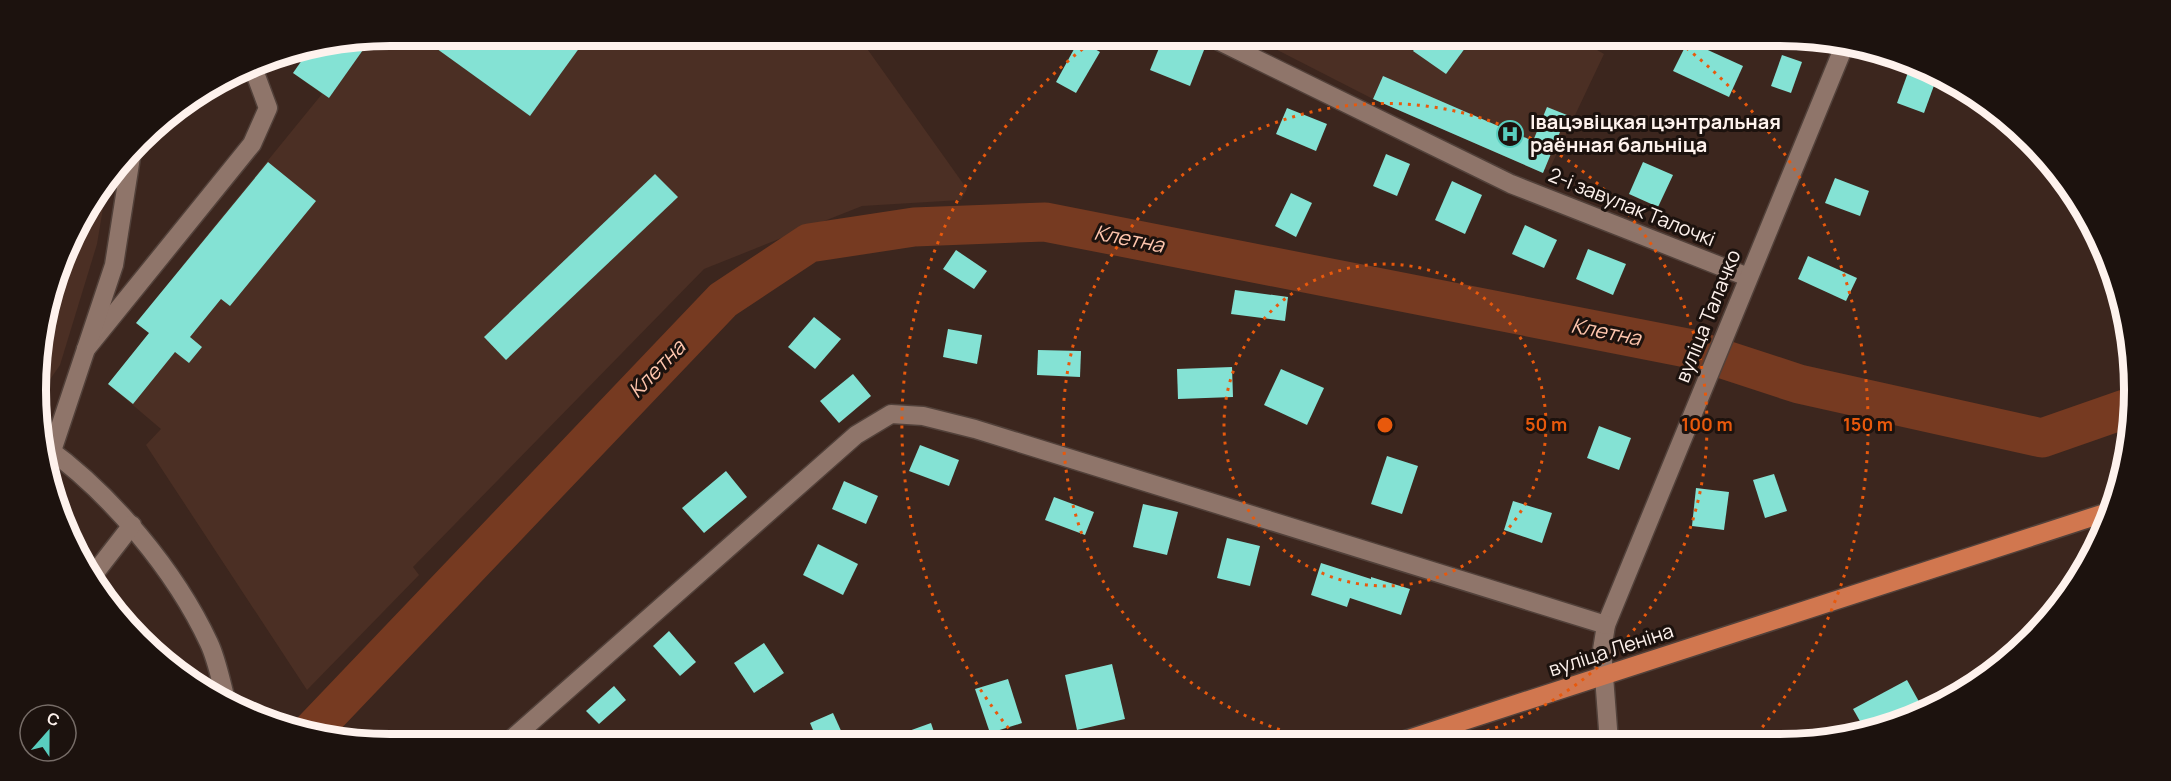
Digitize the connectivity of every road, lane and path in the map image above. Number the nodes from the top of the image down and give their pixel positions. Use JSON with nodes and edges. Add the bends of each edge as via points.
{"nodes":[{"id":1,"x":1229,"y":46,"type":"edge"},
{"id":2,"x":1842,"y":52,"type":"edge"},
{"id":3,"x":256,"y":74,"type":"edge"},
{"id":4,"x":129,"y":167,"type":"edge"},
{"id":5,"x":1748,"y":277,"type":"junction"},
{"id":6,"x":86,"y":349,"type":"junction"},
{"id":7,"x":51,"y":445,"type":"edge"},
{"id":8,"x":52,"y":452,"type":"edge"},
{"id":9,"x":2101,"y":514,"type":"edge"},
{"id":10,"x":132,"y":525,"type":"junction"},
{"id":11,"x":97,"y":570,"type":"edge"},
{"id":12,"x":1606,"y":625,"type":"junction"},
{"id":13,"x":1605,"y":675,"type":"junction"},
{"id":14,"x":223,"y":691,"type":"edge"},
{"id":15,"x":517,"y":734,"type":"edge"},
{"id":16,"x":1424,"y":734,"type":"edge"},
{"id":17,"x":1608,"y":734,"type":"edge"}],
"edges":[{"from":1,"to":5,"type":"street","name":"2-і завулак Талочкі","via":[[1512,184]]},
{"from":2,"to":5,"type":"street","name":"вуліца Талачко"},
{"from":3,"to":6,"type":"street","via":[[268,108],[252,144]]},
{"from":4,"to":6,"type":"street","via":[[114,265]]},
{"from":5,"to":12,"type":"street","name":"вуліца Талачко"},
{"from":6,"to":7,"type":"street"},
{"from":8,"to":10,"type":"street"},
{"from":9,"to":13,"type":"main road","name":"вуліца Леніна"},
{"from":10,"to":11,"type":"street"},
{"from":10,"to":14,"type":"street","via":[[172,576],[210,644]]},
{"from":12,"to":13,"type":"street","name":"вуліца Талачко","via":[[1602,650]]},
{"from":12,"to":15,"type":"street","via":[[975,429],[923,416],[891,414],[856,435]]},
{"from":13,"to":16,"type":"main road","name":"вуліца Леніна"},
{"from":13,"to":17,"type":"street","name":"вуліца Талачко"}]}
